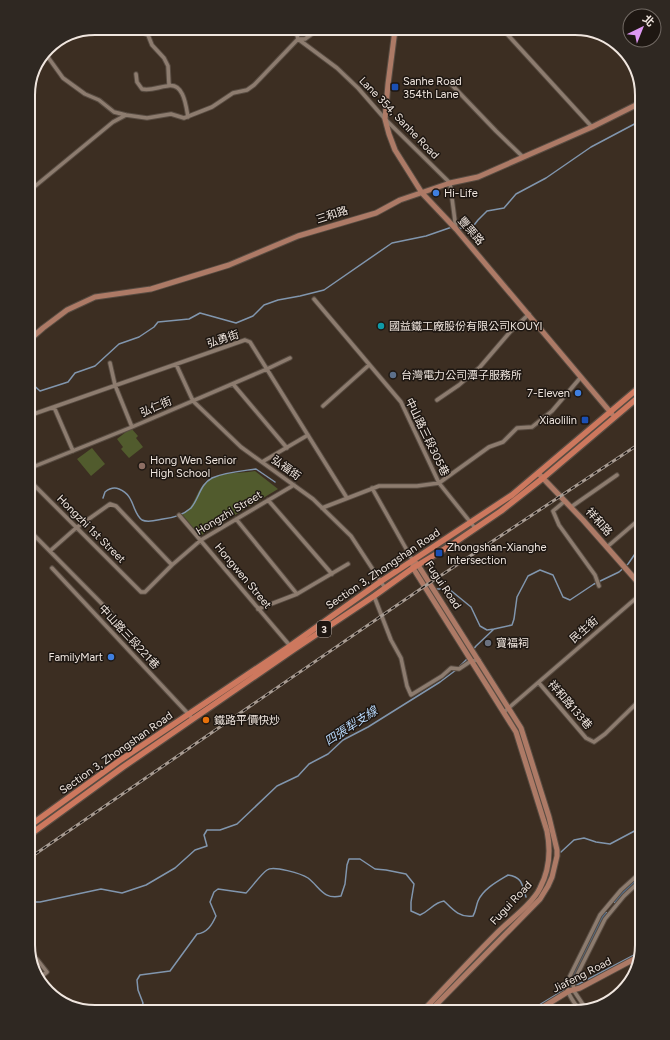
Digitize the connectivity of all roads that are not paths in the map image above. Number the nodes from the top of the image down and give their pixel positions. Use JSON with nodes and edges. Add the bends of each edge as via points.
{"nodes":[{"id":1,"x":148,"y":35,"type":"edge"},
{"id":2,"x":297,"y":35,"type":"edge"},
{"id":3,"x":310,"y":35,"type":"edge"},
{"id":4,"x":394,"y":35,"type":"edge"},
{"id":5,"x":508,"y":35,"type":"edge"},
{"id":6,"x":298,"y":39,"type":"junction"},
{"id":7,"x":48,"y":57,"type":"edge"},
{"id":8,"x":136,"y":74,"type":"dead end"},
{"id":9,"x":450,"y":83,"type":"dead end"},
{"id":10,"x":170,"y":85,"type":"junction"},
{"id":11,"x":635,"y":106,"type":"edge"},
{"id":12,"x":126,"y":115,"type":"junction"},
{"id":13,"x":188,"y":117,"type":"junction"},
{"id":14,"x":385,"y":119,"type":"junction"},
{"id":15,"x":592,"y":127,"type":"junction"},
{"id":16,"x":523,"y":157,"type":"junction"},
{"id":17,"x":450,"y":183,"type":"junction"},
{"id":18,"x":35,"y":186,"type":"edge"},
{"id":19,"x":422,"y":193,"type":"junction"},
{"id":20,"x":456,"y":229,"type":"junction"},
{"id":21,"x":314,"y":299,"type":"dead end"},
{"id":22,"x":529,"y":314,"type":"junction"},
{"id":23,"x":35,"y":335,"type":"edge"},
{"id":24,"x":290,"y":358,"type":"dead end"},
{"id":25,"x":110,"y":363,"type":"dead end"},
{"id":26,"x":176,"y":364,"type":"junction"},
{"id":27,"x":369,"y":365,"type":"junction"},
{"id":28,"x":267,"y":369,"type":"junction"},
{"id":29,"x":581,"y":378,"type":"junction"},
{"id":30,"x":233,"y":384,"type":"junction"},
{"id":31,"x":115,"y":385,"type":"junction"},
{"id":32,"x":635,"y":391,"type":"edge"},
{"id":33,"x":437,"y":400,"type":"dead end"},
{"id":34,"x":635,"y":400,"type":"edge"},
{"id":35,"x":193,"y":401,"type":"junction"},
{"id":36,"x":323,"y":406,"type":"dead end"},
{"id":37,"x":54,"y":407,"type":"junction"},
{"id":38,"x":609,"y":412,"type":"junction"},
{"id":39,"x":35,"y":414,"type":"edge"},
{"id":40,"x":615,"y":417,"type":"junction"},
{"id":41,"x":132,"y":427,"type":"junction"},
{"id":42,"x":308,"y":435,"type":"junction"},
{"id":43,"x":286,"y":448,"type":"junction"},
{"id":44,"x":73,"y":451,"type":"junction"},
{"id":45,"x":262,"y":462,"type":"junction"},
{"id":46,"x":35,"y":466,"type":"edge"},
{"id":47,"x":538,"y":473,"type":"junction"},
{"id":48,"x":617,"y":475,"type":"dead end"},
{"id":49,"x":543,"y":478,"type":"junction"},
{"id":50,"x":439,"y":483,"type":"junction"},
{"id":51,"x":35,"y":485,"type":"edge"},
{"id":52,"x":294,"y":485,"type":"junction"},
{"id":53,"x":372,"y":488,"type":"junction"},
{"id":54,"x":347,"y":498,"type":"junction"},
{"id":55,"x":268,"y":500,"type":"junction"},
{"id":56,"x":565,"y":501,"type":"junction"},
{"id":57,"x":571,"y":507,"type":"junction"},
{"id":58,"x":322,"y":508,"type":"junction"},
{"id":59,"x":179,"y":514,"type":"dead end"},
{"id":60,"x":236,"y":519,"type":"junction"},
{"id":61,"x":471,"y":522,"type":"junction"},
{"id":62,"x":635,"y":523,"type":"edge"},
{"id":63,"x":76,"y":528,"type":"junction"},
{"id":64,"x":475,"y":528,"type":"junction"},
{"id":65,"x":35,"y":537,"type":"edge"},
{"id":66,"x":201,"y":540,"type":"junction"},
{"id":67,"x":607,"y":547,"type":"junction"},
{"id":68,"x":50,"y":551,"type":"junction"},
{"id":69,"x":413,"y":561,"type":"junction"},
{"id":70,"x":348,"y":564,"type":"dead end"},
{"id":71,"x":172,"y":565,"type":"junction"},
{"id":72,"x":415,"y":566,"type":"junction"},
{"id":73,"x":52,"y":568,"type":"dead end"},
{"id":74,"x":332,"y":574,"type":"junction"},
{"id":75,"x":635,"y":580,"type":"edge"},
{"id":76,"x":380,"y":582,"type":"junction"},
{"id":77,"x":599,"y":586,"type":"dead end"},
{"id":78,"x":385,"y":588,"type":"junction"},
{"id":79,"x":141,"y":592,"type":"joint"},
{"id":80,"x":297,"y":594,"type":"junction"},
{"id":81,"x":374,"y":596,"type":"junction"},
{"id":82,"x":635,"y":599,"type":"edge"},
{"id":83,"x":258,"y":609,"type":"junction"},
{"id":84,"x":111,"y":613,"type":"dead end"},
{"id":85,"x":292,"y":648,"type":"junction"},
{"id":86,"x":479,"y":660,"type":"junction"},
{"id":87,"x":471,"y":661,"type":"junction"},
{"id":88,"x":539,"y":683,"type":"junction"},
{"id":89,"x":635,"y":705,"type":"edge"},
{"id":90,"x":509,"y":708,"type":"junction"},
{"id":91,"x":504,"y":712,"type":"junction"},
{"id":92,"x":188,"y":714,"type":"junction"},
{"id":93,"x":193,"y":719,"type":"junction"},
{"id":94,"x":35,"y":822,"type":"edge"},
{"id":95,"x":35,"y":831,"type":"edge"},
{"id":96,"x":635,"y":877,"type":"edge"},
{"id":97,"x":635,"y":886,"type":"edge"},
{"id":98,"x":608,"y":905,"type":"junction"},
{"id":99,"x":612,"y":909,"type":"junction"},
{"id":100,"x":36,"y":958,"type":"edge"},
{"id":101,"x":633,"y":960,"type":"edge"},
{"id":102,"x":43,"y":975,"type":"edge"},
{"id":103,"x":574,"y":989,"type":"junction"},
{"id":104,"x":568,"y":992,"type":"junction"},
{"id":105,"x":583,"y":1004,"type":"edge"},
{"id":106,"x":429,"y":1005,"type":"edge"},
{"id":107,"x":436,"y":1005,"type":"edge"},
{"id":108,"x":547,"y":1005,"type":"edge"},
{"id":109,"x":576,"y":1005,"type":"edge"}],
"edges":[{"from":1,"to":10,"type":"street","via":[[152,45],[168,66]]},
{"from":2,"to":6,"type":"street"},
{"from":3,"to":6,"type":"street","via":[[305,39]]},
{"from":4,"to":14,"type":"street","name":"豐栗路"},
{"from":5,"to":15,"type":"street"},
{"from":6,"to":13,"type":"street","via":[[247,90],[233,93],[212,107]]},
{"from":6,"to":14,"type":"street","name":"Lane 354, Sanhe Road","via":[[337,68]]},
{"from":7,"to":12,"type":"street","via":[[63,78],[85,94],[100,100],[114,112]]},
{"from":8,"to":10,"type":"street","via":[[137,82],[142,89]]},
{"from":9,"to":16,"type":"street"},
{"from":10,"to":13,"type":"street","via":[[182,92]]},
{"from":11,"to":15,"type":"street","name":"三和路"},
{"from":12,"to":13,"type":"street","via":[[147,118],[171,114]]},
{"from":12,"to":18,"type":"street","via":[[113,122]]},
{"from":14,"to":17,"type":"street","name":"Lane 354, Sanhe Road"},
{"from":14,"to":19,"type":"street","name":"豐栗路","via":[[395,150]]},
{"from":15,"to":16,"type":"street","name":"三和路"},
{"from":16,"to":17,"type":"street","name":"三和路","via":[[478,177]]},
{"from":17,"to":19,"type":"street","name":"三和路"},
{"from":17,"to":20,"type":"street"},
{"from":19,"to":20,"type":"street","name":"豐栗路"},
{"from":19,"to":23,"type":"street","name":"三和路","via":[[400,200],[376,213],[298,236],[228,265],[150,289],[95,297],[67,310]]},
{"from":20,"to":22,"type":"street","name":"豐栗路"},
{"from":21,"to":27,"type":"street","name":"中山路三段305巷"},
{"from":22,"to":29,"type":"street","name":"豐栗路"},
{"from":22,"to":33,"type":"street","via":[[480,367]]},
{"from":24,"to":28,"type":"street","name":"弘仁街"},
{"from":25,"to":31,"type":"street"},
{"from":26,"to":28,"type":"street","name":"弘勇街","via":[[245,340],[250,342]]},
{"from":26,"to":31,"type":"street","name":"弘勇街"},
{"from":26,"to":35,"type":"street","name":"弘福街"},
{"from":27,"to":36,"type":"street"},
{"from":27,"to":50,"type":"street","name":"中山路三段305巷","via":[[401,402]]},
{"from":28,"to":30,"type":"street","name":"弘仁街"},
{"from":28,"to":42,"type":"street","name":"弘勇街"},
{"from":29,"to":38,"type":"street","name":"豐栗路"},
{"from":29,"to":50,"type":"street","via":[[552,411],[532,427],[517,428],[503,442],[489,447]]},
{"from":30,"to":35,"type":"street","name":"弘仁街"},
{"from":30,"to":43,"type":"street"},
{"from":31,"to":37,"type":"street","name":"弘勇街"},
{"from":31,"to":41,"type":"street"},
{"from":32,"to":38,"type":"main road","name":"Section 3, Zhongshan Road","number":"3"},
{"from":34,"to":40,"type":"main road","name":"Section 3, Zhongshan Road","number":"3"},
{"from":35,"to":41,"type":"street","name":"弘仁街"},
{"from":35,"to":45,"type":"street","name":"弘福街","via":[[241,447]]},
{"from":37,"to":39,"type":"street","name":"弘勇街"},
{"from":37,"to":44,"type":"street"},
{"from":38,"to":40,"type":"street","name":"豐栗路"},
{"from":38,"to":47,"type":"main road","name":"Section 3, Zhongshan Road","number":"3"},
{"from":40,"to":49,"type":"main road","name":"Section 3, Zhongshan Road","number":"3"},
{"from":41,"to":44,"type":"street","name":"弘仁街"},
{"from":42,"to":43,"type":"street"},
{"from":42,"to":54,"type":"street","name":"弘勇街"},
{"from":43,"to":45,"type":"street"},
{"from":44,"to":46,"type":"street","name":"弘仁街"},
{"from":45,"to":52,"type":"street","name":"弘福街"},
{"from":47,"to":49,"type":"street","name":"祥和路"},
{"from":47,"to":61,"type":"main road","name":"Section 3, Zhongshan Road","number":"3","via":[[512,495]]},
{"from":48,"to":57,"type":"street"},
{"from":49,"to":56,"type":"street","name":"祥和路"},
{"from":49,"to":64,"type":"main road","name":"Section 3, Zhongshan Road","number":"3"},
{"from":50,"to":53,"type":"street"},
{"from":50,"to":61,"type":"street","name":"中山路三段305巷"},
{"from":51,"to":63,"type":"street","name":"Hongzhi 1st Street"},
{"from":52,"to":55,"type":"street","name":"Hongzhi Street"},
{"from":52,"to":58,"type":"street","name":"弘福街"},
{"from":53,"to":54,"type":"street"},
{"from":53,"to":69,"type":"street"},
{"from":54,"to":58,"type":"street"},
{"from":55,"to":60,"type":"street","name":"Hongzhi Street"},
{"from":55,"to":74,"type":"street"},
{"from":56,"to":57,"type":"street","name":"祥和路"},
{"from":56,"to":77,"type":"street","via":[[554,511],[556,519],[595,576]]},
{"from":57,"to":67,"type":"street","name":"祥和路"},
{"from":58,"to":76,"type":"street","name":"弘福街","via":[[351,536]]},
{"from":59,"to":66,"type":"street","name":"Hongwen Street"},
{"from":60,"to":66,"type":"street","name":"Hongzhi Street"},
{"from":60,"to":80,"type":"street"},
{"from":61,"to":64,"type":"street","name":"中山路三段305巷"},
{"from":61,"to":69,"type":"main road","name":"Section 3, Zhongshan Road","number":"3"},
{"from":62,"to":67,"type":"street"},
{"from":63,"to":68,"type":"street"},
{"from":63,"to":71,"type":"street","via":[[110,504],[116,506]]},
{"from":63,"to":79,"type":"street","name":"Hongzhi 1st Street"},
{"from":64,"to":72,"type":"main road","name":"Section 3, Zhongshan Road","number":"3"},
{"from":65,"to":68,"type":"street"},
{"from":66,"to":71,"type":"street","name":"Hongzhi Street"},
{"from":66,"to":83,"type":"street","name":"Hongwen Street"},
{"from":67,"to":75,"type":"street","name":"祥和路"},
{"from":68,"to":84,"type":"street"},
{"from":69,"to":72,"type":"street","name":"Fugui Road"},
{"from":69,"to":76,"type":"main road","name":"Section 3, Zhongshan Road","number":"3"},
{"from":70,"to":74,"type":"street"},
{"from":71,"to":79,"type":"street","name":"Hongzhi Street","via":[[145,592]]},
{"from":72,"to":78,"type":"main road","name":"Section 3, Zhongshan Road","number":"3"},
{"from":72,"to":86,"type":"street","name":"Fugui Road","via":[[436,591]]},
{"from":72,"to":87,"type":"street","name":"Fugui Road"},
{"from":73,"to":92,"type":"street","name":"中山路三段221巷"},
{"from":74,"to":80,"type":"street"},
{"from":76,"to":78,"type":"street","name":"弘福街"},
{"from":76,"to":85,"type":"main road","name":"Section 3, Zhongshan Road","number":"3"},
{"from":78,"to":81,"type":"main road","name":"Section 3, Zhongshan Road","number":"3"},
{"from":80,"to":83,"type":"street"},
{"from":81,"to":85,"type":"main road","name":"Section 3, Zhongshan Road","number":"3"},
{"from":81,"to":87,"type":"street","via":[[401,658],[410,695],[451,668],[459,669]]},
{"from":82,"to":88,"type":"street","name":"民生街"},
{"from":83,"to":85,"type":"street","name":"Hongwen Street"},
{"from":85,"to":92,"type":"main road","name":"Section 3, Zhongshan Road","number":"3"},
{"from":85,"to":93,"type":"main road","name":"Section 3, Zhongshan Road","number":"3"},
{"from":86,"to":87,"type":"street"},
{"from":86,"to":90,"type":"street","name":"Fugui Road"},
{"from":87,"to":91,"type":"street","name":"Fugui Road"},
{"from":88,"to":89,"type":"street","name":"祥和路133巷","via":[[586,738],[594,742]]},
{"from":88,"to":90,"type":"street","name":"民生街"},
{"from":90,"to":91,"type":"street","name":"民生街"},
{"from":90,"to":107,"type":"street","name":"Fugui Road","via":[[521,728],[553,832],[557,856],[552,877],[540,899]]},
{"from":91,"to":106,"type":"street","name":"Fugui Road","via":[[516,732],[547,831],[550,858],[546,874],[540,889],[532,899]]},
{"from":92,"to":93,"type":"street","name":"中山路三段221巷"},
{"from":92,"to":94,"type":"main road","name":"Section 3, Zhongshan Road","number":"3"},
{"from":93,"to":95,"type":"main road","name":"Section 3, Zhongshan Road","number":"3"},
{"from":96,"to":98,"type":"street"},
{"from":97,"to":99,"type":"street"},
{"from":98,"to":99,"type":"street"},
{"from":98,"to":104,"type":"street","via":[[599,917],[568,980]]},
{"from":99,"to":103,"type":"street","via":[[573,983]]},
{"from":100,"to":102,"type":"street","via":[[47,972]]},
{"from":101,"to":103,"type":"street","name":"Jiafeng Road"},
{"from":103,"to":104,"type":"street","name":"Jiafeng Road"},
{"from":103,"to":105,"type":"street"},
{"from":104,"to":108,"type":"street","name":"Jiafeng Road"},
{"from":104,"to":109,"type":"street"}]}
